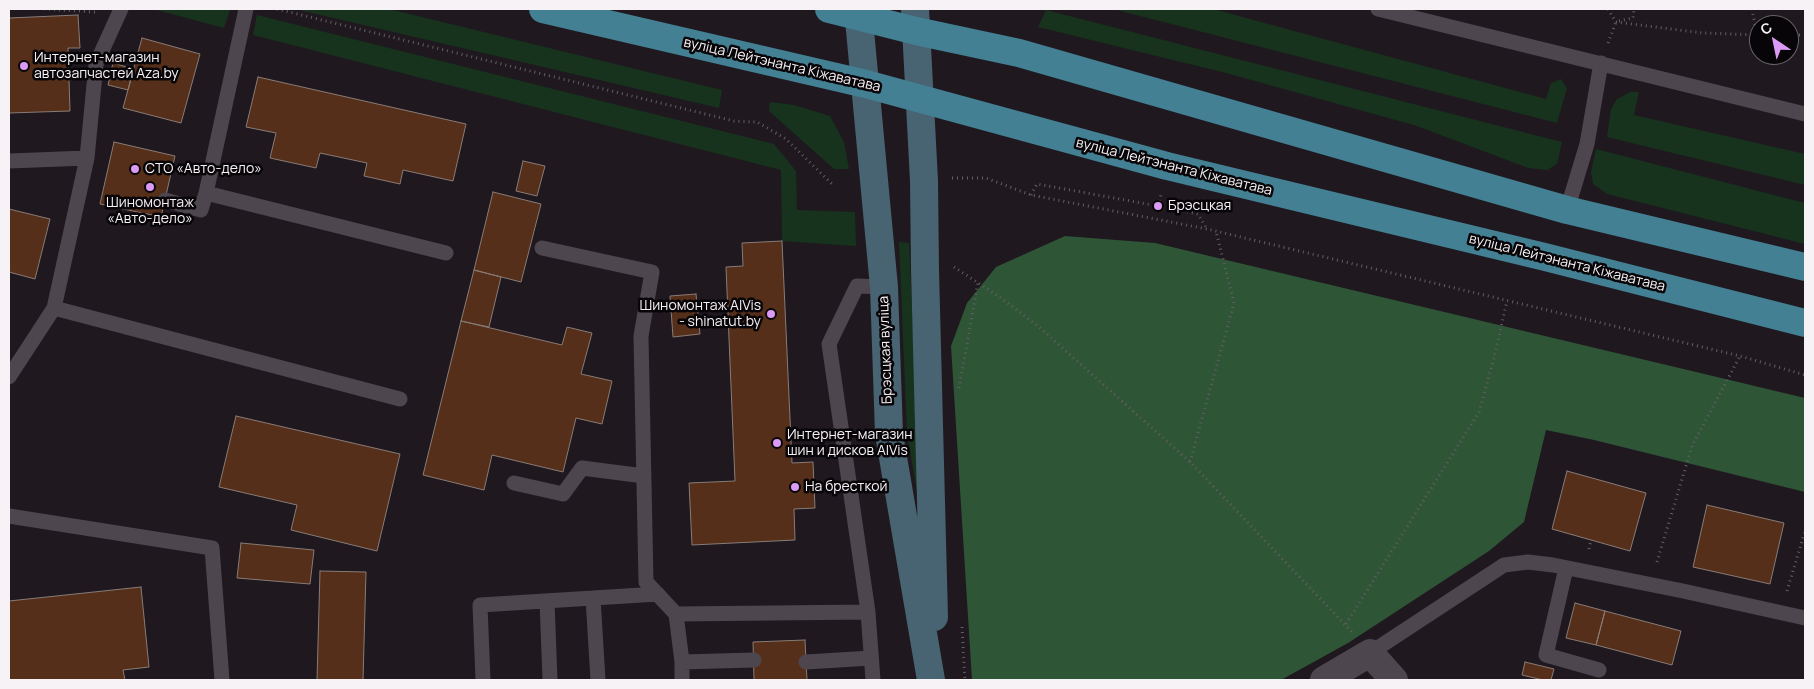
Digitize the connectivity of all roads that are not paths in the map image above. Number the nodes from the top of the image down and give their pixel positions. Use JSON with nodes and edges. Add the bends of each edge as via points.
{"nodes":[{"id":1,"x":246,"y":9,"type":"edge"},
{"id":2,"x":543,"y":9,"type":"edge"},
{"id":3,"x":828,"y":9,"type":"edge"},
{"id":4,"x":1378,"y":9,"type":"edge"},
{"id":5,"x":858,"y":13,"type":"edge"},
{"id":6,"x":118,"y":14,"type":"edge"},
{"id":7,"x":915,"y":20,"type":"edge"},
{"id":8,"x":1601,"y":62,"type":"junction"},
{"id":9,"x":866,"y":84,"type":"junction"},
{"id":10,"x":919,"y":98,"type":"junction"},
{"id":11,"x":1805,"y":114,"type":"edge"},
{"id":12,"x":87,"y":158,"type":"junction"},
{"id":13,"x":9,"y":162,"type":"edge"},
{"id":14,"x":206,"y":193,"type":"junction"},
{"id":15,"x":165,"y":200,"type":"dead end"},
{"id":16,"x":1567,"y":210,"type":"junction"},
{"id":17,"x":542,"y":248,"type":"dead end"},
{"id":18,"x":446,"y":253,"type":"dead end"},
{"id":19,"x":1805,"y":267,"type":"edge"},
{"id":20,"x":884,"y":287,"type":"junction"},
{"id":21,"x":54,"y":308,"type":"junction"},
{"id":22,"x":1805,"y":323,"type":"edge"},
{"id":23,"x":9,"y":377,"type":"edge"},
{"id":24,"x":400,"y":399,"type":"dead end"},
{"id":25,"x":644,"y":476,"type":"junction"},
{"id":26,"x":514,"y":483,"type":"dead end"},
{"id":27,"x":9,"y":516,"type":"edge"},
{"id":28,"x":1566,"y":568,"type":"junction"},
{"id":29,"x":658,"y":594,"type":"junction"},
{"id":30,"x":593,"y":598,"type":"junction"},
{"id":31,"x":547,"y":601,"type":"junction"},
{"id":32,"x":868,"y":612,"type":"junction"},
{"id":33,"x":676,"y":614,"type":"junction"},
{"id":34,"x":1805,"y":618,"type":"edge"},
{"id":35,"x":1370,"y":653,"type":"junction"},
{"id":36,"x":871,"y":658,"type":"junction"},
{"id":37,"x":754,"y":660,"type":"dead end"},
{"id":38,"x":682,"y":662,"type":"junction"},
{"id":39,"x":806,"y":662,"type":"dead end"},
{"id":40,"x":1599,"y":670,"type":"dead end"},
{"id":41,"x":222,"y":680,"type":"edge"},
{"id":42,"x":483,"y":680,"type":"edge"},
{"id":43,"x":550,"y":680,"type":"edge"},
{"id":44,"x":598,"y":680,"type":"edge"},
{"id":45,"x":682,"y":680,"type":"edge"},
{"id":46,"x":872,"y":680,"type":"edge"},
{"id":47,"x":931,"y":680,"type":"edge"},
{"id":48,"x":935,"y":680,"type":"edge"},
{"id":49,"x":1324,"y":680,"type":"edge"},
{"id":50,"x":1394,"y":680,"type":"edge"}],
"edges":[{"from":1,"to":14,"type":"lane"},
{"from":2,"to":9,"type":"main road","name":"вуліца Лейтэнанта Кіжаватава"},
{"from":3,"to":5,"type":"main road"},
{"from":4,"to":8,"type":"lane"},
{"from":5,"to":7,"type":"main road"},
{"from":5,"to":9,"type":"street","name":"Брэсцкая вуліца"},
{"from":6,"to":12,"type":"lane","via":[[96,64]]},
{"from":7,"to":10,"type":"street"},
{"from":7,"to":16,"type":"main road","via":[[1018,54]]},
{"from":8,"to":11,"type":"lane"},
{"from":8,"to":16,"type":"lane","via":[[1586,144]]},
{"from":9,"to":10,"type":"main road","name":"вуліца Лейтэнанта Кіжаватава"},
{"from":9,"to":20,"type":"street","name":"Брэсцкая вуліца"},
{"from":10,"to":22,"type":"main road","name":"вуліца Лейтэнанта Кіжаватава","via":[[1167,166]]},
{"from":10,"to":48,"type":"street","via":[[924,180]]},
{"from":12,"to":13,"type":"lane"},
{"from":12,"to":21,"type":"lane"},
{"from":14,"to":15,"type":"lane","via":[[202,210]]},
{"from":14,"to":18,"type":"lane"},
{"from":16,"to":19,"type":"main road"},
{"from":17,"to":25,"type":"lane","via":[[652,272],[641,336]]},
{"from":20,"to":32,"type":"lane","via":[[857,286],[829,344]]},
{"from":20,"to":47,"type":"street","name":"Брэсцкая вуліца","via":[[888,434]]},
{"from":21,"to":23,"type":"lane"},
{"from":21,"to":24,"type":"lane"},
{"from":25,"to":26,"type":"lane","via":[[582,468],[563,494]]},
{"from":25,"to":29,"type":"lane","via":[[646,582]]},
{"from":27,"to":41,"type":"lane","via":[[212,548]]},
{"from":28,"to":34,"type":"lane"},
{"from":28,"to":35,"type":"lane","via":[[1528,562],[1504,565]]},
{"from":28,"to":40,"type":"lane","via":[[1546,655]]},
{"from":29,"to":30,"type":"lane"},
{"from":29,"to":33,"type":"lane"},
{"from":30,"to":31,"type":"lane"},
{"from":30,"to":44,"type":"lane"},
{"from":31,"to":42,"type":"lane","via":[[480,605]]},
{"from":31,"to":43,"type":"lane"},
{"from":32,"to":33,"type":"lane"},
{"from":32,"to":36,"type":"lane"},
{"from":33,"to":38,"type":"lane"},
{"from":35,"to":49,"type":"street"},
{"from":35,"to":50,"type":"street"},
{"from":36,"to":39,"type":"lane"},
{"from":36,"to":46,"type":"lane"},
{"from":37,"to":38,"type":"lane"},
{"from":38,"to":45,"type":"lane"}]}
